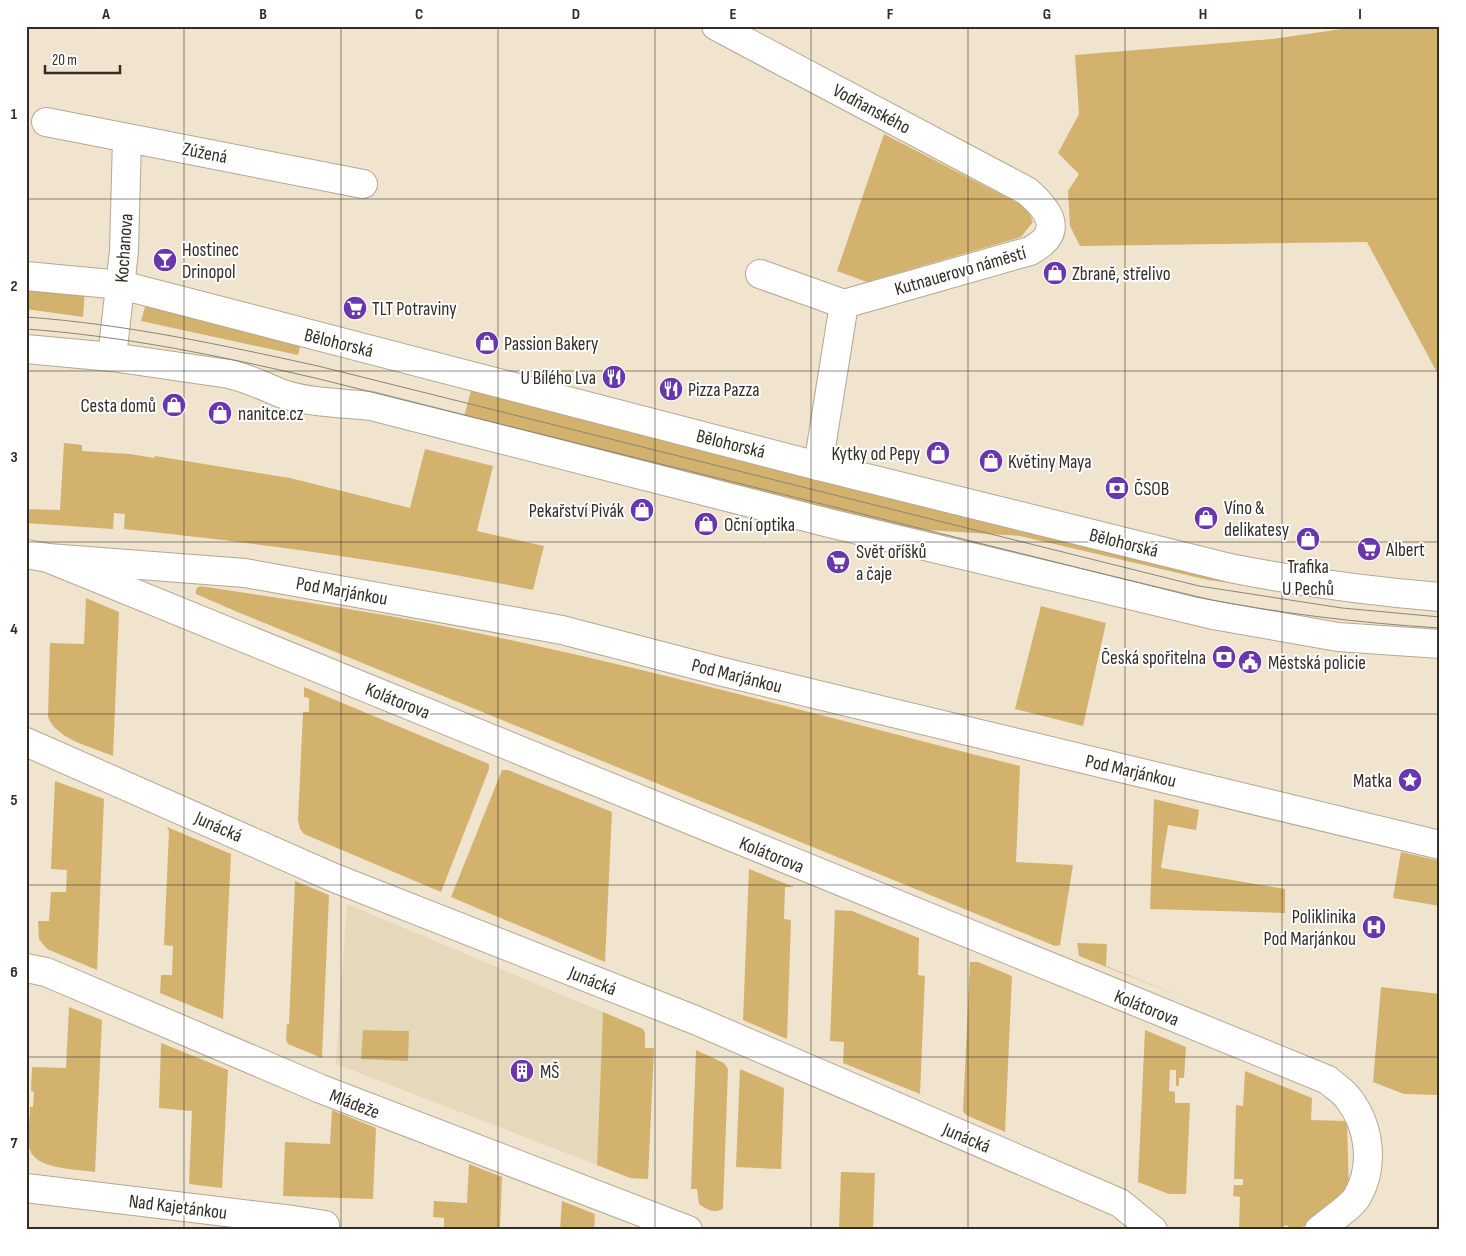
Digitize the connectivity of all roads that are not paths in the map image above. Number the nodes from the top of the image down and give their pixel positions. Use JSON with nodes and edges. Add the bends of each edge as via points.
{"nodes":[{"id":1,"x":716,"y":26,"type":"edge"},
{"id":2,"x":46,"y":122,"type":"dead end"},
{"id":3,"x":127,"y":139,"type":"junction"},
{"id":4,"x":363,"y":184,"type":"dead end"},
{"id":5,"x":1027,"y":191,"type":"joint"},
{"id":6,"x":760,"y":274,"type":"dead end"},
{"id":7,"x":26,"y":276,"type":"edge"},
{"id":8,"x":120,"y":285,"type":"junction"},
{"id":9,"x":844,"y":304,"type":"junction"},
{"id":10,"x":26,"y":349,"type":"edge"},
{"id":11,"x":112,"y":357,"type":"junction"},
{"id":12,"x":818,"y":466,"type":"junction"},
{"id":13,"x":37,"y":556,"type":"edge"},
{"id":14,"x":174,"y":568,"type":"junction"},
{"id":15,"x":1440,"y":597,"type":"edge"},
{"id":16,"x":171,"y":608,"type":"junction"},
{"id":17,"x":1440,"y":644,"type":"edge"},
{"id":18,"x":26,"y":742,"type":"edge"},
{"id":19,"x":1440,"y":845,"type":"edge"},
{"id":20,"x":26,"y":968,"type":"edge"},
{"id":21,"x":26,"y":1188,"type":"edge"},
{"id":22,"x":325,"y":1230,"type":"edge"},
{"id":23,"x":688,"y":1230,"type":"edge"},
{"id":24,"x":1154,"y":1230,"type":"edge"},
{"id":25,"x":1319,"y":1230,"type":"edge"}],
"edges":[{"from":1,"to":5,"type":"street","name":"Vodňanského"},
{"from":2,"to":3,"type":"street","name":"Zúžená"},
{"from":3,"to":4,"type":"street","name":"Zúžená"},
{"from":3,"to":8,"type":"street","name":"Kochanova"},
{"from":5,"to":9,"type":"street","name":"Kutnauerovo náměstí","via":[[1048,210],[1048,236],[1042,244],[1030,251]]},
{"from":6,"to":9,"type":"street"},
{"from":7,"to":8,"type":"street","name":"Bělohorská"},
{"from":8,"to":11,"type":"street","name":"Kochanova"},
{"from":8,"to":12,"type":"street","name":"Bělohorská"},
{"from":9,"to":12,"type":"street"},
{"from":10,"to":11,"type":"street"},
{"from":11,"to":17,"type":"street","via":[[245,377],[284,394],[316,401],[371,406],[829,523],[1214,615],[1338,637]]},
{"from":12,"to":15,"type":"street","name":"Bělohorská","via":[[1230,568],[1370,591]]},
{"from":13,"to":14,"type":"street","name":"Pod Marjánkou"},
{"from":13,"to":16,"type":"street","name":"Kolátorova"},
{"from":14,"to":16,"type":"street"},
{"from":14,"to":19,"type":"street","name":"Pod Marjánkou","via":[[245,573],[562,630],[728,674]]},
{"from":16,"to":25,"type":"street","name":"Kolátorova","via":[[1328,1080],[1348,1097],[1359,1116],[1368,1144],[1368,1169],[1357,1198]]},
{"from":18,"to":24,"type":"street","name":"Junácká","via":[[332,877],[695,1020],[1120,1203]]},
{"from":20,"to":23,"type":"street","name":"Mládeže","via":[[46,972],[321,1089]]},
{"from":21,"to":22,"type":"street","name":"Nad Kajetánkou","via":[[293,1220],[325,1225]]}]}
